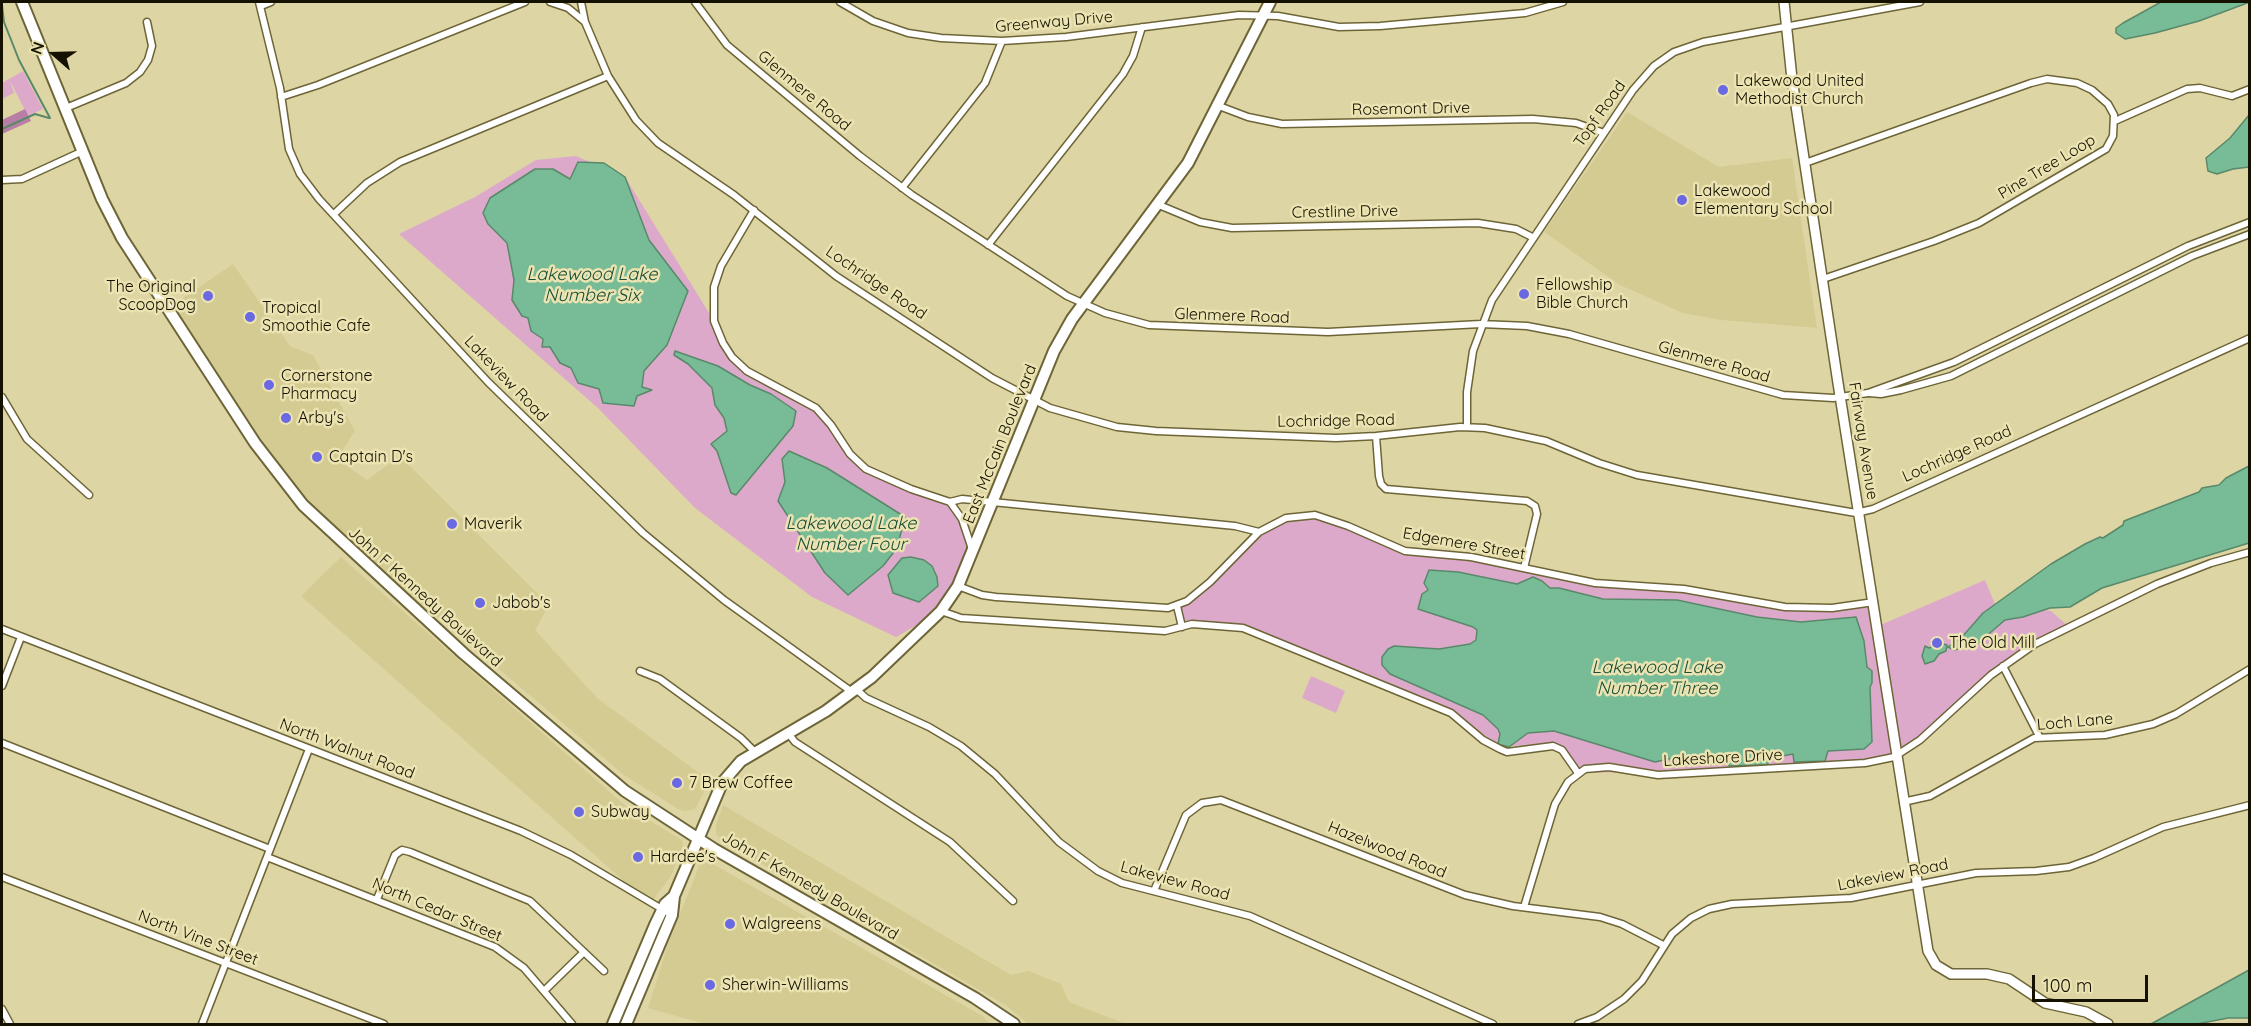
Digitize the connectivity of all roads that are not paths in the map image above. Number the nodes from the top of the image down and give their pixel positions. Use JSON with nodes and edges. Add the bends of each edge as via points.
{"nodes":[{"id":1,"x":22,"y":2,"type":"edge"},
{"id":2,"x":271,"y":2,"type":"edge"},
{"id":3,"x":524,"y":2,"type":"edge"},
{"id":4,"x":550,"y":2,"type":"edge"},
{"id":5,"x":581,"y":2,"type":"edge"},
{"id":6,"x":695,"y":2,"type":"edge"},
{"id":7,"x":840,"y":2,"type":"edge"},
{"id":8,"x":1270,"y":2,"type":"edge"},
{"id":9,"x":1563,"y":2,"type":"edge"},
{"id":10,"x":1784,"y":2,"type":"edge"},
{"id":11,"x":1920,"y":2,"type":"edge"},
{"id":12,"x":260,"y":4,"type":"edge"},
{"id":13,"x":1263,"y":16,"type":"junction"},
{"id":14,"x":147,"y":22,"type":"dead end"},
{"id":15,"x":585,"y":22,"type":"junction"},
{"id":16,"x":1142,"y":27,"type":"junction"},
{"id":17,"x":1786,"y":28,"type":"junction"},
{"id":18,"x":1002,"y":41,"type":"junction"},
{"id":19,"x":608,"y":76,"type":"junction"},
{"id":20,"x":2250,"y":89,"type":"edge"},
{"id":21,"x":281,"y":97,"type":"junction"},
{"id":22,"x":1219,"y":106,"type":"junction"},
{"id":23,"x":66,"y":108,"type":"junction"},
{"id":24,"x":2115,"y":121,"type":"junction"},
{"id":25,"x":1604,"y":132,"type":"junction"},
{"id":26,"x":83,"y":151,"type":"junction"},
{"id":27,"x":1805,"y":163,"type":"junction"},
{"id":28,"x":2,"y":180,"type":"edge"},
{"id":29,"x":902,"y":188,"type":"junction"},
{"id":30,"x":1160,"y":205,"type":"junction"},
{"id":31,"x":754,"y":210,"type":"junction"},
{"id":32,"x":334,"y":214,"type":"junction"},
{"id":33,"x":2250,"y":222,"type":"edge"},
{"id":34,"x":2250,"y":234,"type":"edge"},
{"id":35,"x":1532,"y":237,"type":"junction"},
{"id":36,"x":988,"y":245,"type":"junction"},
{"id":37,"x":1823,"y":279,"type":"junction"},
{"id":38,"x":1084,"y":303,"type":"junction"},
{"id":39,"x":1481,"y":324,"type":"junction"},
{"id":40,"x":2250,"y":338,"type":"edge"},
{"id":41,"x":1868,"y":393,"type":"junction"},
{"id":42,"x":2,"y":397,"type":"edge"},
{"id":43,"x":1840,"y":397,"type":"junction"},
{"id":44,"x":1033,"y":400,"type":"junction"},
{"id":45,"x":1467,"y":427,"type":"junction"},
{"id":46,"x":1376,"y":436,"type":"junction"},
{"id":47,"x":89,"y":495,"type":"dead end"},
{"id":48,"x":950,"y":502,"type":"junction"},
{"id":49,"x":993,"y":502,"type":"junction"},
{"id":50,"x":1859,"y":512,"type":"junction"},
{"id":51,"x":1259,"y":532,"type":"junction"},
{"id":52,"x":973,"y":551,"type":"junction"},
{"id":53,"x":2250,"y":552,"type":"edge"},
{"id":54,"x":1524,"y":568,"type":"junction"},
{"id":55,"x":958,"y":586,"type":"junction"},
{"id":56,"x":1874,"y":602,"type":"junction"},
{"id":57,"x":1177,"y":606,"type":"junction"},
{"id":58,"x":941,"y":611,"type":"junction"},
{"id":59,"x":1182,"y":627,"type":"junction"},
{"id":60,"x":2,"y":629,"type":"edge"},
{"id":61,"x":21,"y":637,"type":"junction"},
{"id":62,"x":2003,"y":666,"type":"junction"},
{"id":63,"x":2250,"y":669,"type":"edge"},
{"id":64,"x":640,"y":671,"type":"dead end"},
{"id":65,"x":2,"y":686,"type":"edge"},
{"id":66,"x":854,"y":691,"type":"junction"},
{"id":67,"x":788,"y":733,"type":"junction"},
{"id":68,"x":2039,"y":736,"type":"junction"},
{"id":69,"x":2,"y":743,"type":"edge"},
{"id":70,"x":309,"y":749,"type":"junction"},
{"id":71,"x":755,"y":752,"type":"junction"},
{"id":72,"x":1895,"y":755,"type":"junction"},
{"id":73,"x":1578,"y":773,"type":"junction"},
{"id":74,"x":1903,"y":802,"type":"junction"},
{"id":75,"x":2250,"y":805,"type":"edge"},
{"id":76,"x":698,"y":838,"type":"junction"},
{"id":77,"x":270,"y":849,"type":"junction"},
{"id":78,"x":267,"y":857,"type":"junction"},
{"id":79,"x":2,"y":877,"type":"edge"},
{"id":80,"x":1916,"y":885,"type":"junction"},
{"id":81,"x":1154,"y":891,"type":"junction"},
{"id":82,"x":377,"y":899,"type":"junction"},
{"id":83,"x":1012,"y":901,"type":"dead end"},
{"id":84,"x":1524,"y":907,"type":"junction"},
{"id":85,"x":667,"y":913,"type":"junction"},
{"id":86,"x":1663,"y":945,"type":"junction"},
{"id":87,"x":584,"y":952,"type":"junction"},
{"id":88,"x":226,"y":963,"type":"junction"},
{"id":89,"x":604,"y":971,"type":"dead end"},
{"id":90,"x":544,"y":991,"type":"junction"},
{"id":91,"x":2,"y":1009,"type":"edge"},
{"id":92,"x":10,"y":1024,"type":"edge"},
{"id":93,"x":202,"y":1024,"type":"edge"},
{"id":94,"x":384,"y":1024,"type":"edge"},
{"id":95,"x":572,"y":1024,"type":"edge"},
{"id":96,"x":613,"y":1024,"type":"edge"},
{"id":97,"x":626,"y":1024,"type":"edge"},
{"id":98,"x":1014,"y":1024,"type":"edge"},
{"id":99,"x":1493,"y":1024,"type":"edge"},
{"id":100,"x":1578,"y":1024,"type":"edge"},
{"id":101,"x":2108,"y":1024,"type":"edge"}],
"edges":[{"from":1,"to":23,"type":"main road","name":"John F Kennedy Boulevard"},
{"from":2,"to":12,"type":"street"},
{"from":3,"to":21,"type":"street"},
{"from":4,"to":15,"type":"street","via":[[568,8]]},
{"from":5,"to":15,"type":"street","name":"Lochridge Road"},
{"from":6,"to":29,"type":"street","name":"Glenmere Road","via":[[727,45]]},
{"from":7,"to":18,"type":"street","name":"Greenway Drive","via":[[873,21],[908,33]]},
{"from":8,"to":13,"type":"main road","name":"East McCain Boulevard"},
{"from":9,"to":13,"type":"street","name":"Greenway Drive","via":[[1525,13],[1369,27],[1339,27]]},
{"from":10,"to":17,"type":"street","name":"Fairway Avenue"},
{"from":11,"to":17,"type":"street","name":"Topf Road"},
{"from":12,"to":21,"type":"street","name":"Lakeview Road"},
{"from":13,"to":16,"type":"street","name":"Greenway Drive"},
{"from":13,"to":22,"type":"main road","name":"East McCain Boulevard"},
{"from":14,"to":23,"type":"street","via":[[150,53],[137,76]]},
{"from":15,"to":19,"type":"street","name":"Lochridge Road"},
{"from":16,"to":18,"type":"street","name":"Greenway Drive"},
{"from":16,"to":36,"type":"street","via":[[1123,74]]},
{"from":17,"to":25,"type":"street","name":"Topf Road","via":[[1703,42],[1669,55],[1644,75]]},
{"from":17,"to":27,"type":"street","name":"Fairway Avenue"},
{"from":18,"to":29,"type":"street","via":[[986,83]]},
{"from":19,"to":31,"type":"street","name":"Lochridge Road","via":[[636,120],[658,143]]},
{"from":19,"to":32,"type":"street","via":[[400,162],[368,183]]},
{"from":20,"to":24,"type":"street","via":[[2232,96],[2187,89]]},
{"from":21,"to":32,"type":"street","name":"Lakeview Road","via":[[285,131],[295,164]]},
{"from":22,"to":25,"type":"street","name":"Rosemont Drive","via":[[1282,124],[1533,119],[1576,123]]},
{"from":22,"to":30,"type":"main road","name":"East McCain Boulevard"},
{"from":23,"to":26,"type":"main road","name":"John F Kennedy Boulevard"},
{"from":24,"to":27,"type":"street","via":[[2108,104],[2092,90],[2077,83],[2047,79]]},
{"from":24,"to":37,"type":"street","name":"Pine Tree Loop","via":[[2113,136],[2102,152],[1979,223]]},
{"from":25,"to":35,"type":"street","name":"Topf Road"},
{"from":26,"to":28,"type":"street","via":[[21,179]]},
{"from":26,"to":76,"type":"main road","name":"John F Kennedy Boulevard","via":[[129,250],[292,493],[344,545],[551,729],[625,790]]},
{"from":27,"to":37,"type":"street","name":"Fairway Avenue"},
{"from":29,"to":36,"type":"street","name":"Glenmere Road"},
{"from":30,"to":35,"type":"street","name":"Crestline Drive","via":[[1191,219],[1232,228],[1478,223],[1516,229]]},
{"from":30,"to":38,"type":"main road","name":"East McCain Boulevard"},
{"from":31,"to":44,"type":"street","name":"Lochridge Road","via":[[858,292]]},
{"from":31,"to":48,"type":"street","via":[[721,266],[714,286],[714,321],[728,352],[747,371],[816,408],[866,469],[885,480]]},
{"from":32,"to":66,"type":"street","name":"Lakeview Road","via":[[488,382],[643,533],[724,600]]},
{"from":33,"to":41,"type":"street","name":"Glenmere Road","via":[[2188,246],[1962,358]]},
{"from":34,"to":41,"type":"street","name":"Glenmere Road","via":[[2192,256],[1951,376],[1881,394]]},
{"from":35,"to":39,"type":"street","name":"Topf Road","via":[[1502,282]]},
{"from":36,"to":38,"type":"street","name":"Glenmere Road"},
{"from":37,"to":43,"type":"street","name":"Fairway Avenue"},
{"from":38,"to":39,"type":"street","name":"Glenmere Road","via":[[1125,320],[1175,328],[1328,332]]},
{"from":38,"to":44,"type":"main road","name":"East McCain Boulevard","via":[[1054,351]]},
{"from":39,"to":43,"type":"street","name":"Glenmere Road","via":[[1527,326],[1569,334],[1783,395]]},
{"from":39,"to":45,"type":"street","name":"Topf Road","via":[[1470,370]]},
{"from":40,"to":50,"type":"street","name":"Lochridge Road"},
{"from":41,"to":43,"type":"street","name":"Glenmere Road"},
{"from":42,"to":47,"type":"street","via":[[27,439]]},
{"from":43,"to":50,"type":"street","name":"Fairway Avenue"},
{"from":44,"to":46,"type":"street","name":"Lochridge Road","via":[[1090,421],[1136,429],[1336,438]]},
{"from":44,"to":49,"type":"main road","name":"East McCain Boulevard"},
{"from":45,"to":46,"type":"street","name":"Lochridge Road"},
{"from":45,"to":50,"type":"street","name":"Lochridge Road","via":[[1528,435],[1637,475]]},
{"from":46,"to":54,"type":"street","via":[[1379,476],[1386,489],[1527,501],[1535,506],[1537,514]]},
{"from":48,"to":49,"type":"street"},
{"from":48,"to":52,"type":"street","via":[[962,519]]},
{"from":49,"to":51,"type":"street","via":[[1235,526]]},
{"from":49,"to":52,"type":"main road","name":"East McCain Boulevard"},
{"from":50,"to":56,"type":"street","name":"Fairway Avenue"},
{"from":51,"to":54,"type":"street","name":"Edgemere Street","via":[[1286,518],[1315,515],[1405,551],[1471,556]]},
{"from":51,"to":57,"type":"street","via":[[1223,571]]},
{"from":52,"to":55,"type":"main road","name":"East McCain Boulevard"},
{"from":53,"to":62,"type":"street","name":"Lakeshore Drive","via":[[2211,562],[2157,584],[2035,644]]},
{"from":54,"to":56,"type":"street","name":"Edgemere Street","via":[[1595,583],[1684,589],[1785,607],[1832,608]]},
{"from":55,"to":57,"type":"street","via":[[996,597],[1150,608]]},
{"from":55,"to":58,"type":"main road","name":"East McCain Boulevard"},
{"from":56,"to":72,"type":"street","name":"Fairway Avenue"},
{"from":57,"to":59,"type":"street"},
{"from":58,"to":59,"type":"street","via":[[961,618],[1165,631]]},
{"from":58,"to":66,"type":"main road","name":"East McCain Boulevard"},
{"from":59,"to":73,"type":"street","via":[[1227,625],[1260,633],[1451,713],[1492,746],[1507,752],[1553,746],[1562,750]]},
{"from":60,"to":61,"type":"street","name":"North Walnut Road"},
{"from":61,"to":65,"type":"street"},
{"from":61,"to":70,"type":"street","name":"North Walnut Road"},
{"from":62,"to":68,"type":"street"},
{"from":62,"to":72,"type":"street","name":"Lakeshore Drive","via":[[1920,740]]},
{"from":63,"to":68,"type":"street","name":"Loch Lane","via":[[2153,724],[2105,735]]},
{"from":64,"to":71,"type":"street","via":[[660,679]]},
{"from":66,"to":67,"type":"main road","name":"East McCain Boulevard"},
{"from":66,"to":81,"type":"street","name":"Lakeview Road","via":[[961,746],[1088,866],[1122,883]]},
{"from":67,"to":71,"type":"main road","name":"East McCain Boulevard"},
{"from":67,"to":83,"type":"street","via":[[795,742],[950,842]]},
{"from":68,"to":74,"type":"street","name":"Loch Lane","via":[[1930,796]]},
{"from":69,"to":77,"type":"street"},
{"from":70,"to":77,"type":"street"},
{"from":70,"to":85,"type":"street","name":"North Walnut Road","via":[[547,842]]},
{"from":71,"to":76,"type":"main road","name":"East McCain Boulevard","via":[[741,761],[722,783]]},
{"from":72,"to":73,"type":"street","name":"Lakeshore Drive","via":[[1865,763],[1703,773],[1651,775],[1599,766]]},
{"from":72,"to":74,"type":"street","name":"Fairway Avenue"},
{"from":73,"to":84,"type":"street","via":[[1555,804]]},
{"from":74,"to":80,"type":"street","name":"Fairway Avenue"},
{"from":75,"to":80,"type":"street","name":"Lakeview Road","via":[[2163,827],[2069,867],[1977,873]]},
{"from":76,"to":85,"type":"main road","name":"East McCain Boulevard"},
{"from":76,"to":98,"type":"main road","name":"John F Kennedy Boulevard"},
{"from":77,"to":78,"type":"street"},
{"from":78,"to":82,"type":"street","name":"North Cedar Street"},
{"from":78,"to":88,"type":"street"},
{"from":79,"to":88,"type":"street","name":"North Vine Street"},
{"from":80,"to":86,"type":"street","name":"Lakeview Road","via":[[1851,898],[1732,904],[1709,909],[1680,926]]},
{"from":80,"to":101,"type":"street","name":"Fairway Avenue","via":[[1928,951],[1942,970],[1964,976],[1987,974],[2009,979],[2045,1003],[2086,1011]]},
{"from":81,"to":84,"type":"street","name":"Hazelwood Road","via":[[1186,815],[1202,803],[1221,800],[1465,895]]},
{"from":81,"to":99,"type":"street","name":"Lakeview Road","via":[[1250,916]]},
{"from":82,"to":87,"type":"street","via":[[395,855],[402,850],[410,852],[522,896]]},
{"from":82,"to":90,"type":"street","name":"North Cedar Street","via":[[495,947],[512,958]]},
{"from":84,"to":86,"type":"street","name":"Hazelwood Road","via":[[1614,920]]},
{"from":85,"to":96,"type":"main road"},
{"from":85,"to":97,"type":"main road"},
{"from":86,"to":100,"type":"street","name":"Lakeview Road","via":[[1633,991],[1608,1011]]},
{"from":87,"to":89,"type":"street"},
{"from":87,"to":90,"type":"street"},
{"from":88,"to":93,"type":"street"},
{"from":88,"to":94,"type":"street","name":"North Vine Street"},
{"from":90,"to":95,"type":"street","name":"North Cedar Street"},
{"from":91,"to":92,"type":"street"}]}
